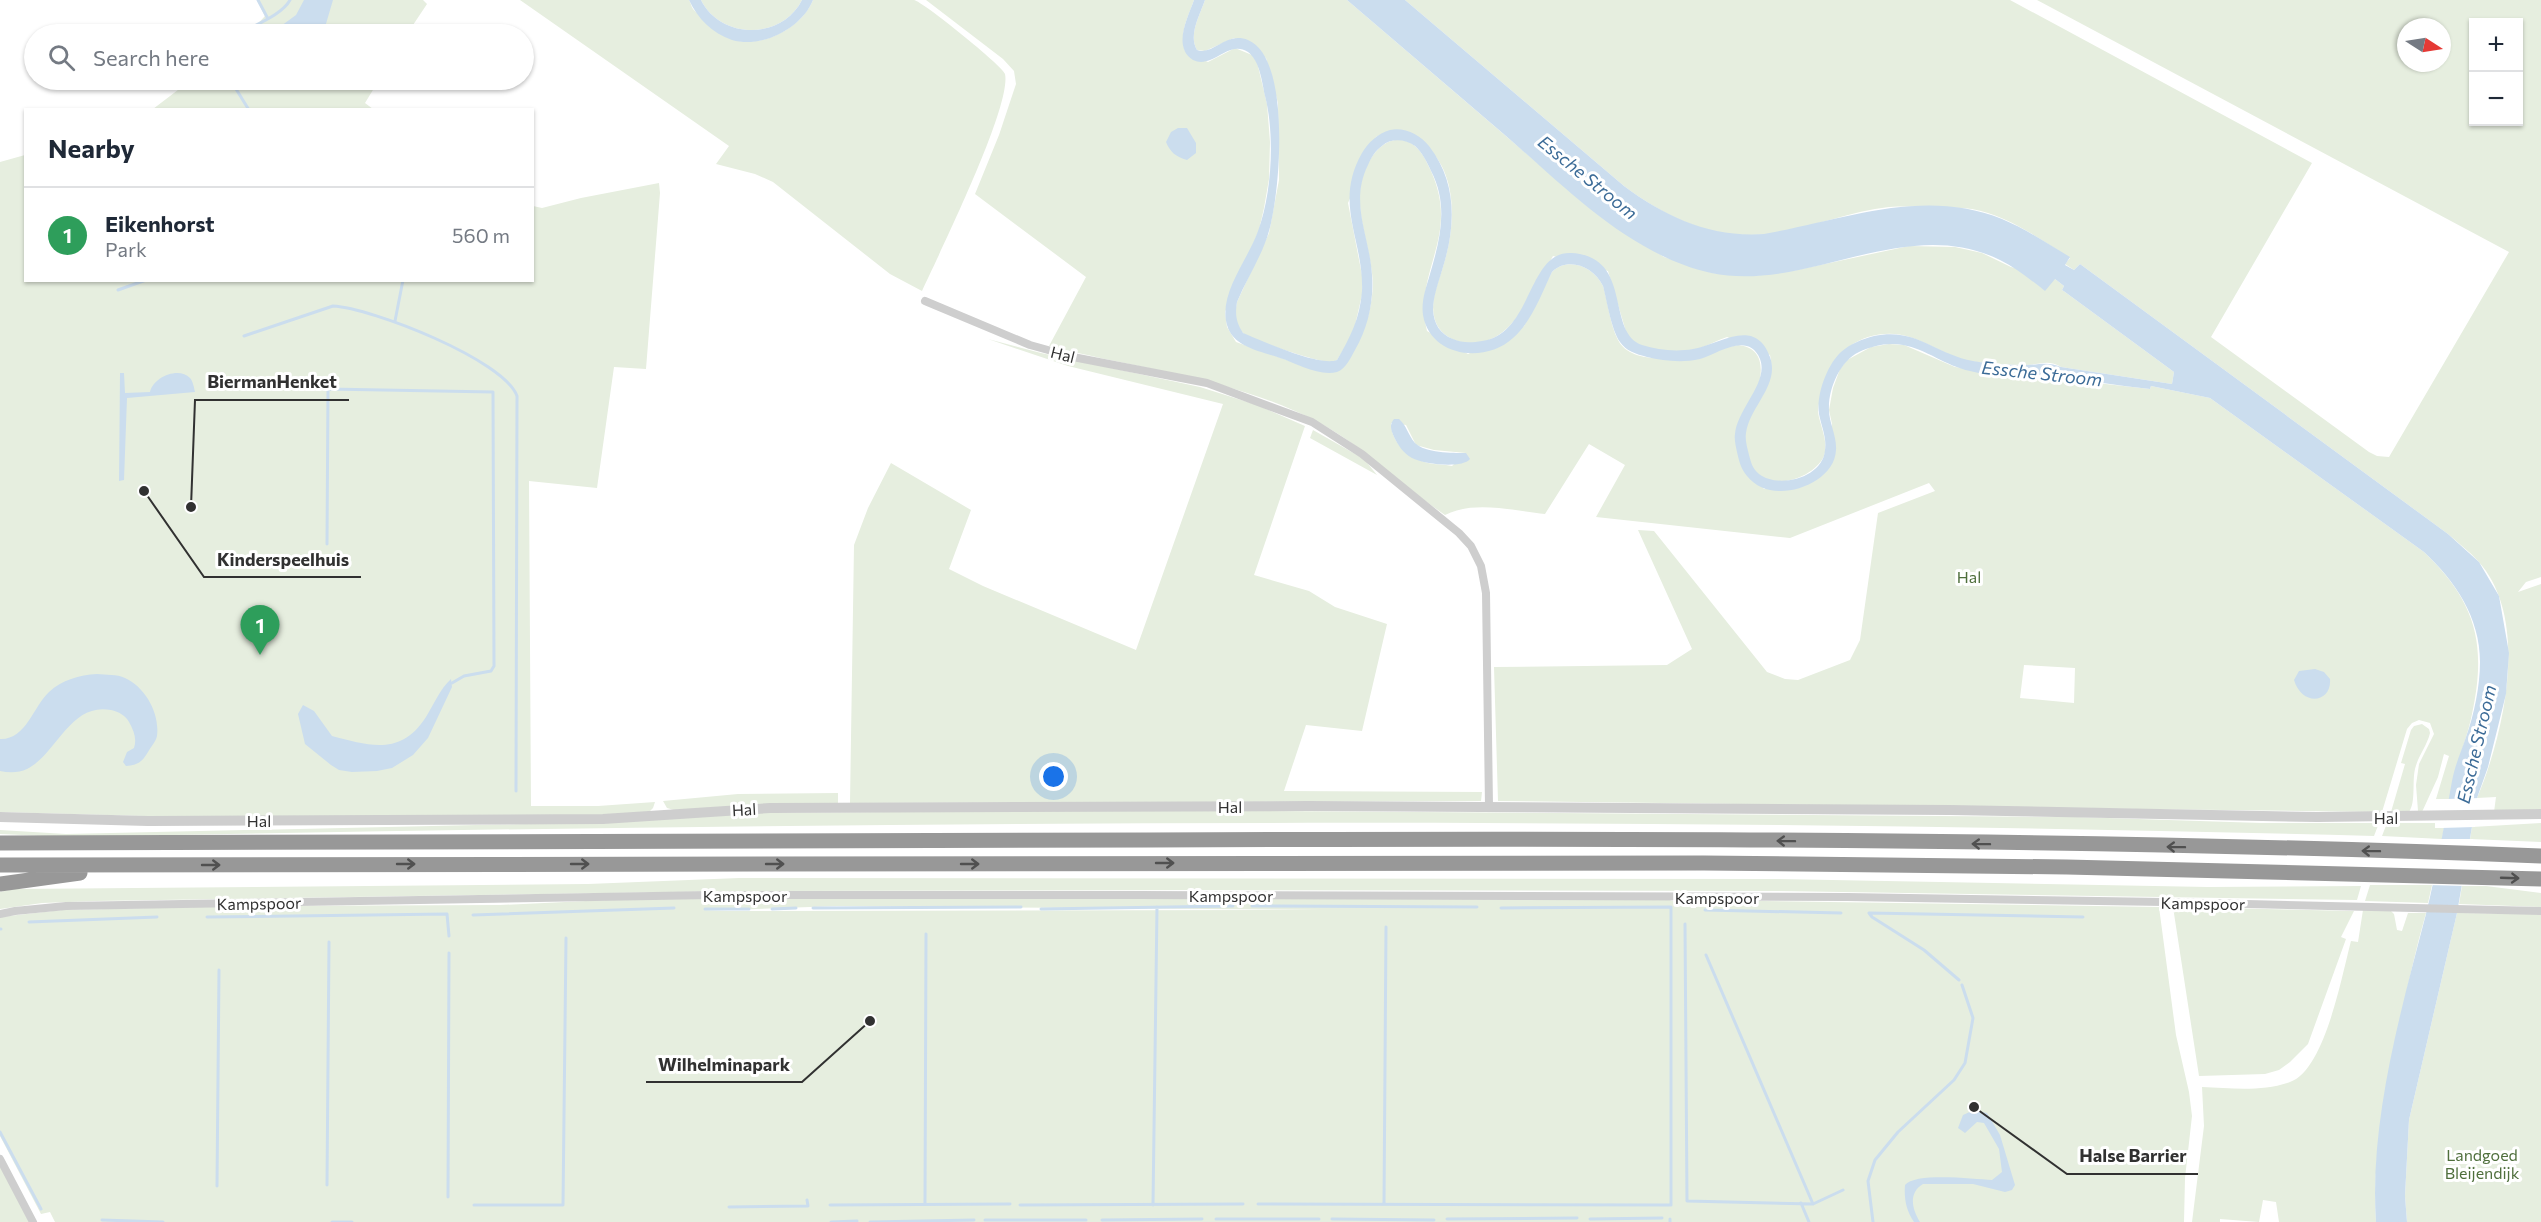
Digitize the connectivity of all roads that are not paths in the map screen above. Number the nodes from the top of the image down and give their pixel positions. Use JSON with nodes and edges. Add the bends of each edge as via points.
{"nodes":[{"id":1,"x":926,"y":301,"type":"dead end"},
{"id":2,"x":1489,"y":806,"type":"junction"},
{"id":3,"x":2541,"y":814,"type":"edge"},
{"id":4,"x":0,"y":817,"type":"edge"},
{"id":5,"x":0,"y":843,"type":"edge"},
{"id":6,"x":2541,"y":856,"type":"edge"},
{"id":7,"x":0,"y":865,"type":"edge"},
{"id":8,"x":152,"y":865,"type":"junction"},
{"id":9,"x":2541,"y":879,"type":"edge"},
{"id":10,"x":0,"y":884,"type":"edge"},
{"id":11,"x":2541,"y":911,"type":"edge"},
{"id":12,"x":0,"y":914,"type":"edge"},
{"id":13,"x":0,"y":1158,"type":"edge"},
{"id":14,"x":33,"y":1222,"type":"edge"}],
"edges":[{"from":1,"to":2,"type":"street","name":"Hal","via":[[1030,345],[1207,383],[1312,422],[1362,454],[1447,522],[1471,546],[1481,566],[1486,593]]},
{"from":2,"to":3,"type":"street","name":"Hal","via":[[2437,817]]},
{"from":2,"to":4,"type":"street","name":"Hal","via":[[770,808],[603,819],[128,821]]},
{"from":6,"to":5,"type":"highway","one_way":true,"via":[[2056,845],[1408,839]]},
{"from":7,"to":8,"type":"highway"},
{"from":8,"to":9,"type":"highway","one_way":true,"via":[[1716,863]]},
{"from":8,"to":10,"type":"highway"},
{"from":11,"to":12,"type":"street","name":"Kampspoor","via":[[1847,897],[711,895],[66,906]]},
{"from":13,"to":14,"type":"street"}]}
